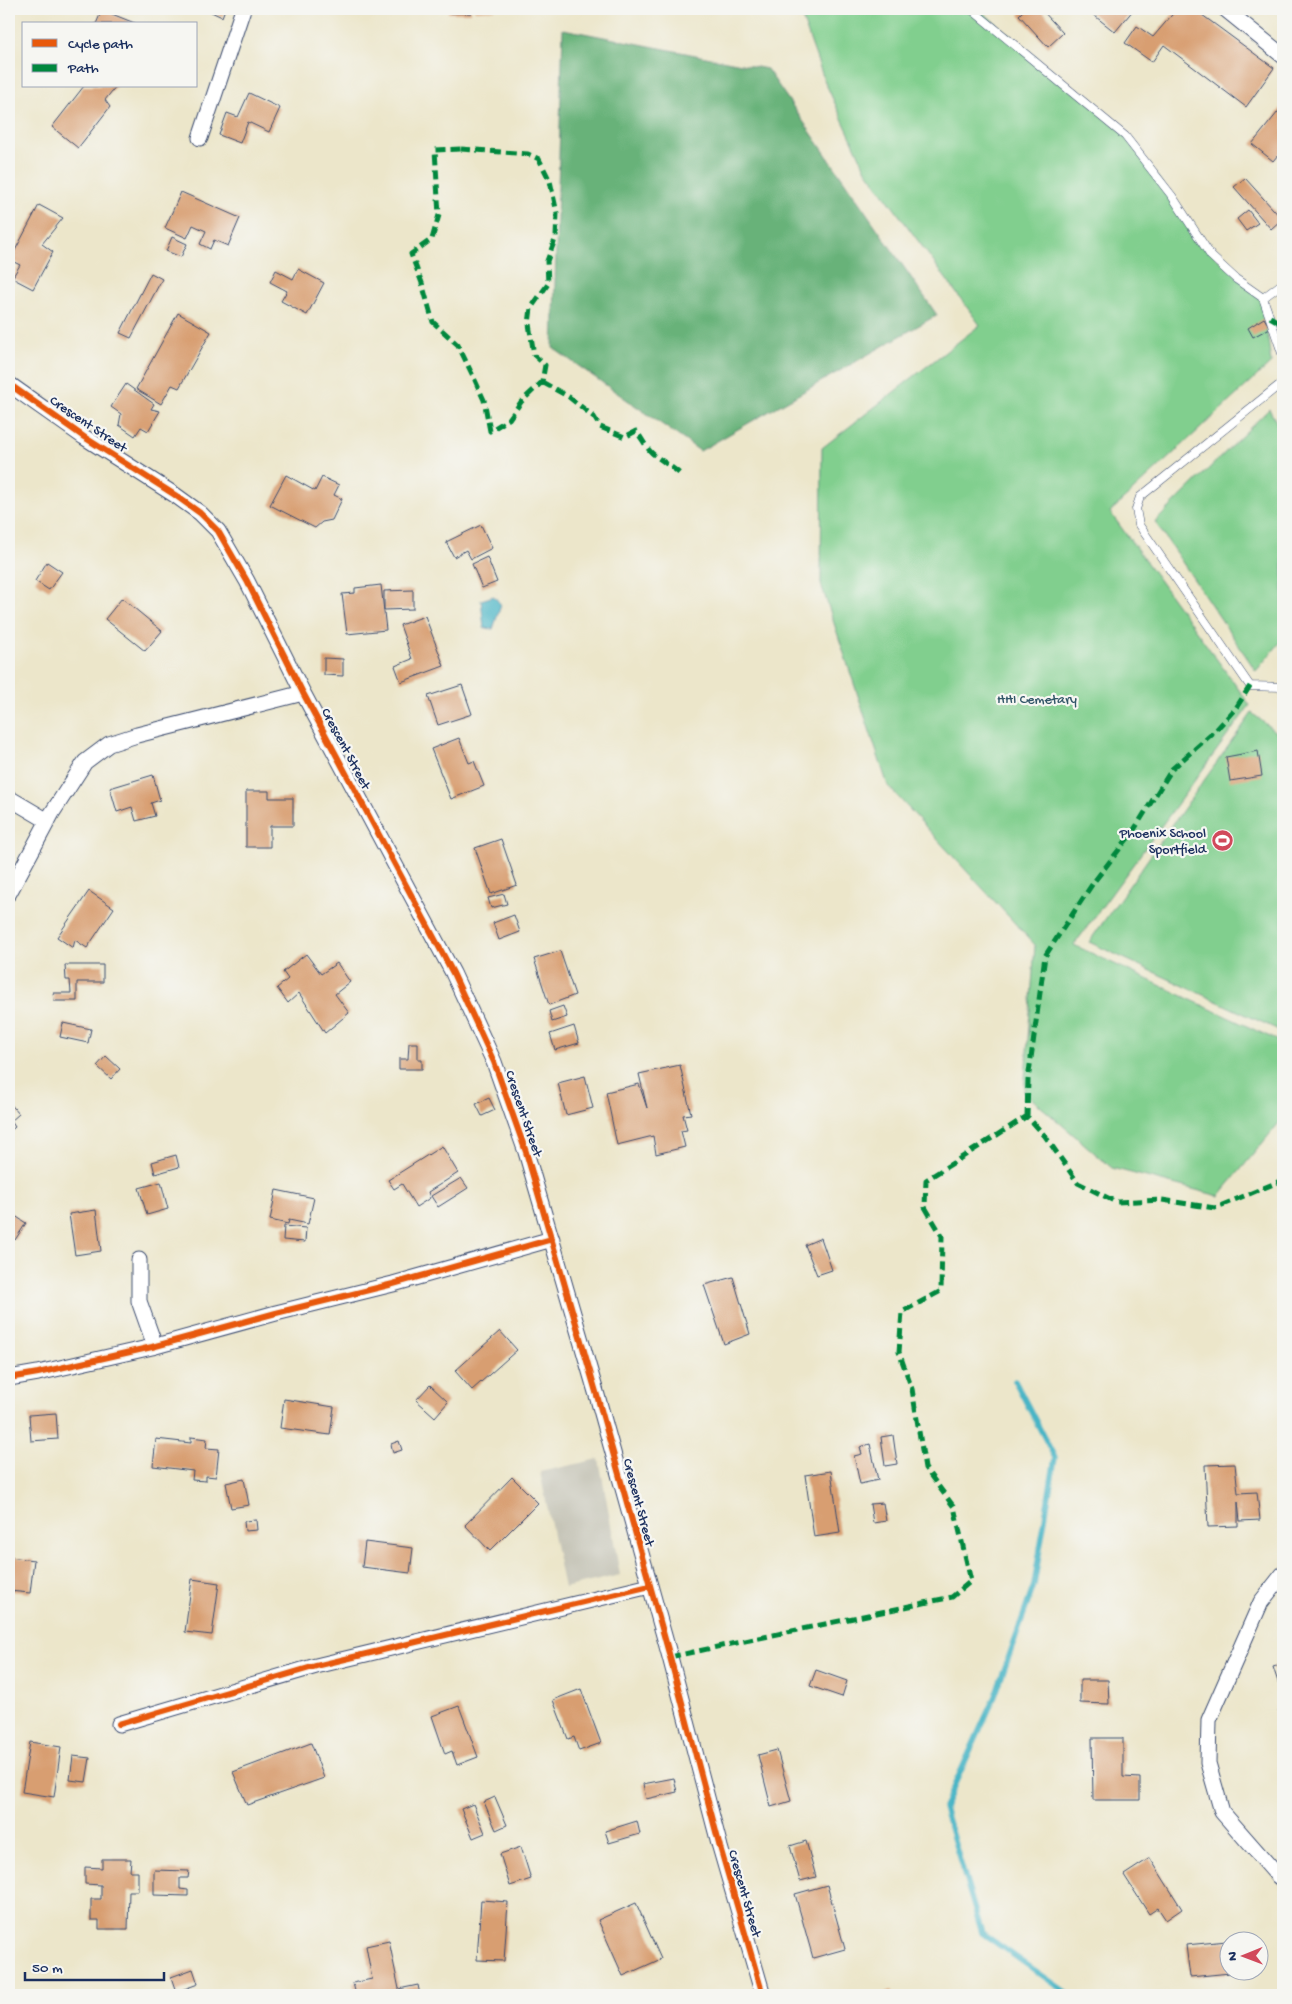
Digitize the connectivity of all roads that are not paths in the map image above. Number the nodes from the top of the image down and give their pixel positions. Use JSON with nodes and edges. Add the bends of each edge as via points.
{"nodes":[{"id":1,"x":243,"y":9,"type":"edge"},
{"id":2,"x":971,"y":9,"type":"edge"},
{"id":3,"x":1234,"y":12,"type":"edge"},
{"id":4,"x":1283,"y":56,"type":"edge"},
{"id":5,"x":200,"y":138,"type":"dead end"},
{"id":6,"x":1283,"y":283,"type":"edge"},
{"id":7,"x":1263,"y":298,"type":"junction"},
{"id":8,"x":1283,"y":356,"type":"edge"},
{"id":9,"x":1283,"y":382,"type":"edge"},
{"id":10,"x":9,"y":384,"type":"edge"},
{"id":11,"x":1283,"y":685,"type":"edge"},
{"id":12,"x":303,"y":693,"type":"junction"},
{"id":13,"x":9,"y":798,"type":"edge"},
{"id":14,"x":48,"y":821,"type":"junction"},
{"id":15,"x":9,"y":893,"type":"edge"},
{"id":16,"x":552,"y":1239,"type":"junction"},
{"id":17,"x":139,"y":1260,"type":"dead end"},
{"id":18,"x":155,"y":1346,"type":"junction"},
{"id":19,"x":9,"y":1378,"type":"edge"},
{"id":20,"x":1283,"y":1574,"type":"edge"},
{"id":21,"x":650,"y":1586,"type":"junction"},
{"id":22,"x":119,"y":1724,"type":"dead end"},
{"id":23,"x":1283,"y":1880,"type":"edge"},
{"id":24,"x":763,"y":1995,"type":"edge"}],
"edges":[{"from":1,"to":5,"type":"street"},
{"from":2,"to":7,"type":"lane","via":[[1125,136],[1172,196],[1211,256]]},
{"from":3,"to":4,"type":"street"},
{"from":6,"to":7,"type":"lane"},
{"from":7,"to":8,"type":"lane"},
{"from":9,"to":11,"type":"lane","via":[[1140,497],[1136,509],[1139,525],[1250,686]]},
{"from":10,"to":12,"type":"street","name":"Crescent Street","via":[[175,495],[218,531]]},
{"from":12,"to":14,"type":"street","via":[[109,744],[84,762]]},
{"from":12,"to":16,"type":"street","name":"Crescent Street","via":[[453,973],[482,1035],[526,1152]]},
{"from":13,"to":14,"type":"street"},
{"from":14,"to":15,"type":"street"},
{"from":16,"to":18,"type":"street"},
{"from":16,"to":21,"type":"street","name":"Crescent Street"},
{"from":17,"to":18,"type":"street","via":[[139,1301]]},
{"from":18,"to":19,"type":"street"},
{"from":20,"to":23,"type":"street","via":[[1261,1602],[1209,1720],[1208,1763],[1222,1812]]},
{"from":21,"to":22,"type":"street","via":[[316,1666]]},
{"from":21,"to":24,"type":"street","name":"Crescent Street"}]}
